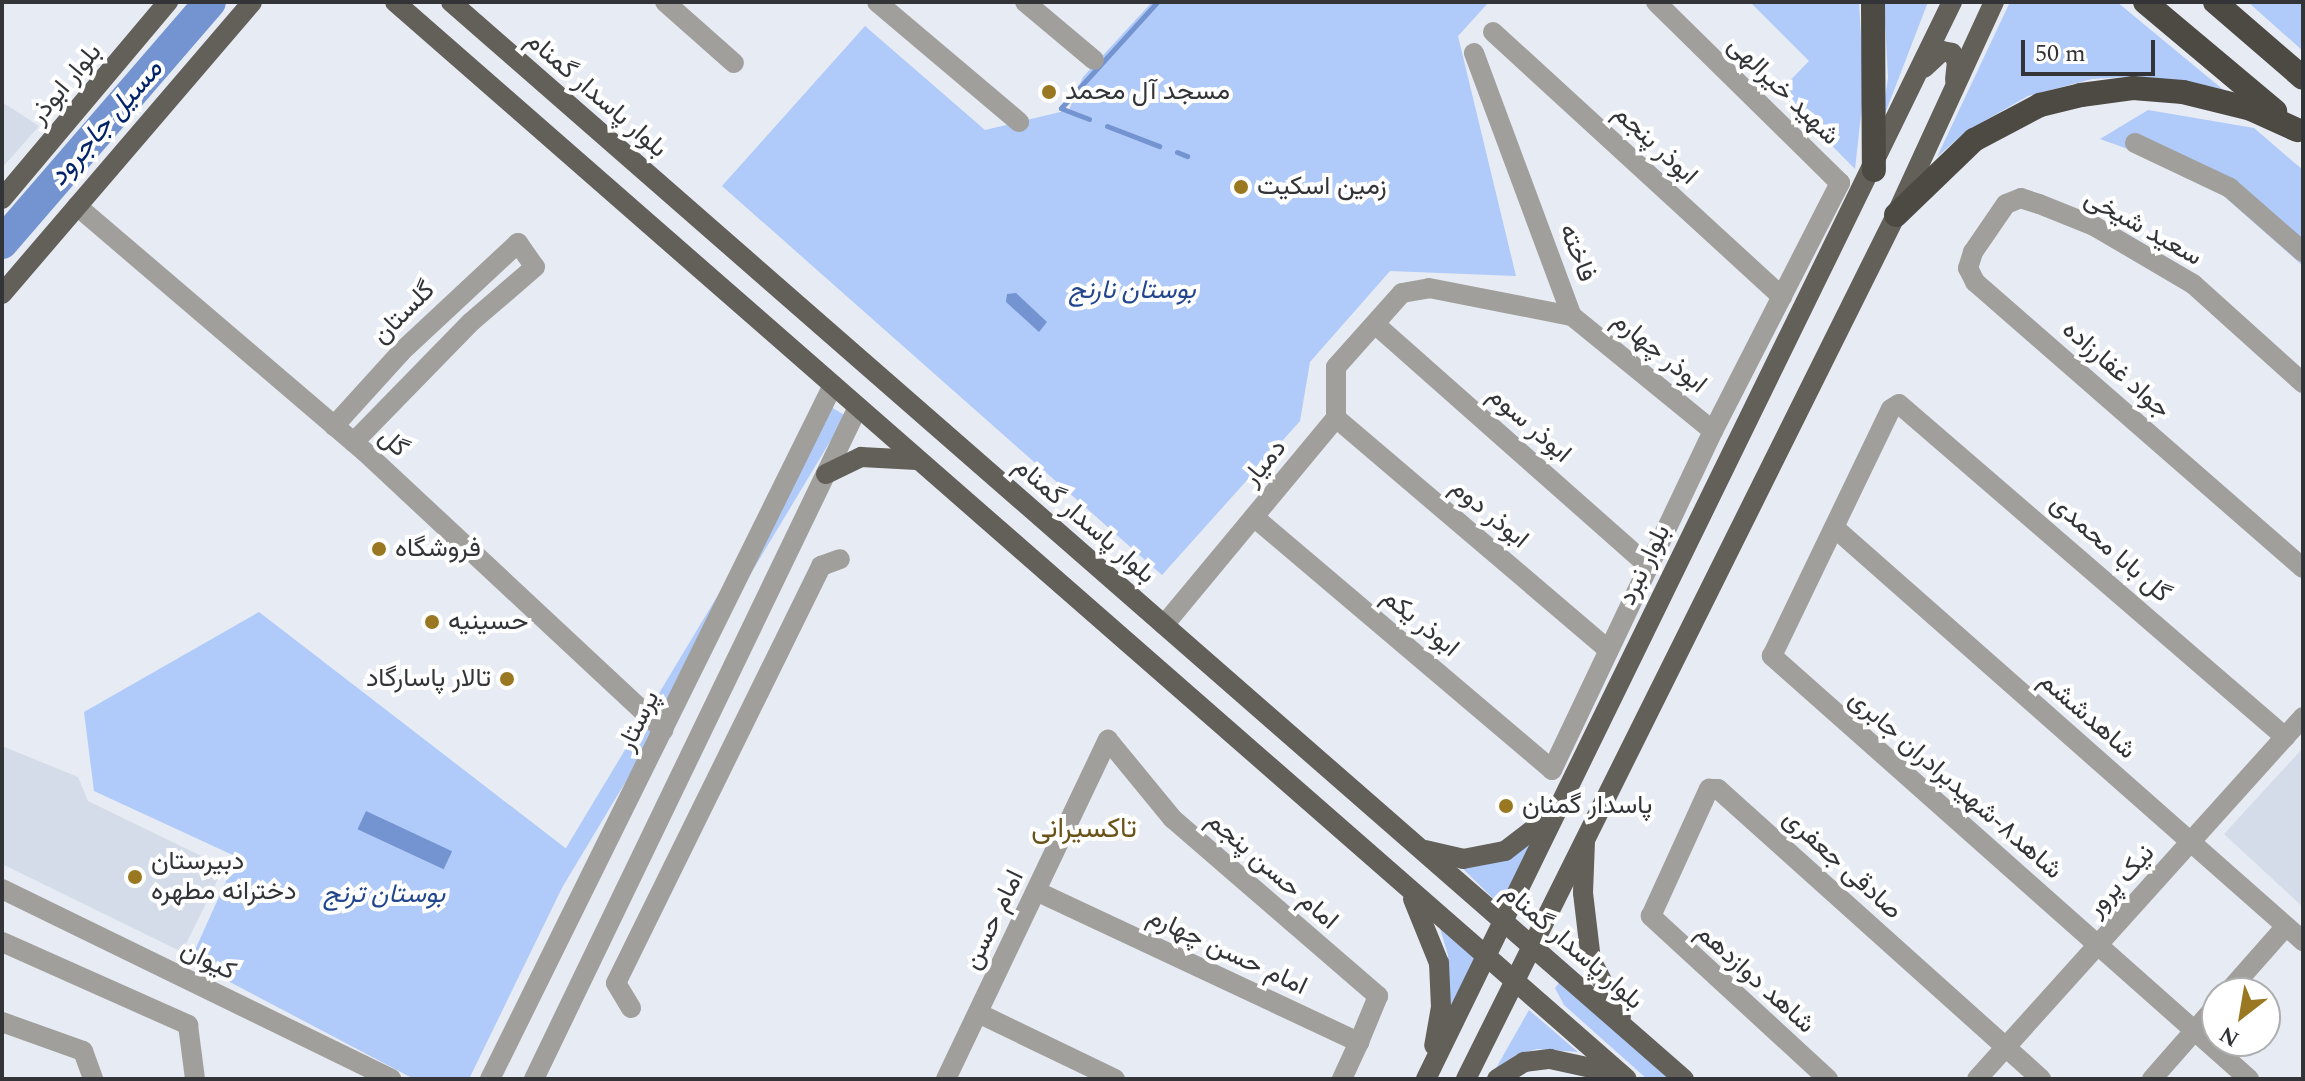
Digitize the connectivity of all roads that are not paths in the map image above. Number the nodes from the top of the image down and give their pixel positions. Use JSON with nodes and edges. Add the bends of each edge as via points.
{"nodes":[{"id":1,"x":168,"y":2,"type":"edge"},
{"id":2,"x":252,"y":2,"type":"edge"},
{"id":3,"x":395,"y":2,"type":"edge"},
{"id":4,"x":451,"y":2,"type":"edge"},
{"id":5,"x":665,"y":2,"type":"edge"},
{"id":6,"x":877,"y":2,"type":"edge"},
{"id":7,"x":1025,"y":2,"type":"edge"},
{"id":8,"x":1656,"y":2,"type":"edge"},
{"id":9,"x":1873,"y":2,"type":"edge"},
{"id":10,"x":1952,"y":2,"type":"edge"},
{"id":11,"x":1994,"y":2,"type":"edge"},
{"id":12,"x":2145,"y":2,"type":"edge"},
{"id":13,"x":2215,"y":2,"type":"edge"},
{"id":14,"x":1493,"y":32,"type":"dead end"},
{"id":15,"x":1474,"y":53,"type":"dead end"},
{"id":16,"x":1094,"y":60,"type":"dead end"},
{"id":17,"x":734,"y":63,"type":"dead end"},
{"id":18,"x":1916,"y":77,"type":"junction"},
{"id":19,"x":2303,"y":78,"type":"edge"},
{"id":20,"x":1954,"y":94,"type":"junction"},
{"id":21,"x":1019,"y":122,"type":"dead end"},
{"id":22,"x":2300,"y":133,"type":"edge"},
{"id":23,"x":2135,"y":143,"type":"dead end"},
{"id":24,"x":1874,"y":170,"type":"junction"},
{"id":25,"x":2021,"y":198,"type":"joint"},
{"id":26,"x":2,"y":199,"type":"edge"},
{"id":27,"x":77,"y":206,"type":"junction"},
{"id":28,"x":1896,"y":215,"type":"junction"},
{"id":29,"x":2303,"y":252,"type":"edge"},
{"id":30,"x":2,"y":294,"type":"edge"},
{"id":31,"x":1782,"y":297,"type":"junction"},
{"id":32,"x":1572,"y":316,"type":"junction"},
{"id":33,"x":1375,"y":324,"type":"junction"},
{"id":34,"x":2303,"y":383,"type":"edge"},
{"id":35,"x":833,"y":385,"type":"junction"},
{"id":36,"x":823,"y":406,"type":"junction"},
{"id":37,"x":855,"y":414,"type":"junction"},
{"id":38,"x":1336,"y":418,"type":"junction"},
{"id":39,"x":334,"y":426,"type":"junction"},
{"id":40,"x":1713,"y":431,"type":"junction"},
{"id":41,"x":354,"y":442,"type":"junction"},
{"id":42,"x":920,"y":461,"type":"junction"},
{"id":43,"x":826,"y":474,"type":"junction"},
{"id":44,"x":1254,"y":517,"type":"junction"},
{"id":45,"x":1836,"y":529,"type":"junction"},
{"id":46,"x":840,"y":559,"type":"dead end"},
{"id":47,"x":1649,"y":566,"type":"junction"},
{"id":48,"x":2303,"y":568,"type":"edge"},
{"id":49,"x":1164,"y":625,"type":"junction"},
{"id":50,"x":1609,"y":650,"type":"junction"},
{"id":51,"x":2303,"y":717,"type":"edge"},
{"id":52,"x":663,"y":730,"type":"junction"},
{"id":53,"x":2285,"y":737,"type":"junction"},
{"id":54,"x":1108,"y":740,"type":"joint"},
{"id":55,"x":1554,"y":813,"type":"junction"},
{"id":56,"x":1585,"y":833,"type":"junction"},
{"id":57,"x":651,"y":836,"type":"junction"},
{"id":58,"x":2190,"y":842,"type":"junction"},
{"id":59,"x":1420,"y":849,"type":"junction"},
{"id":60,"x":681,"y":851,"type":"junction"},
{"id":61,"x":1408,"y":888,"type":"junction"},
{"id":62,"x":2,"y":889,"type":"edge"},
{"id":63,"x":1036,"y":891,"type":"junction"},
{"id":64,"x":1651,"y":916,"type":"joint"},
{"id":65,"x":1503,"y":921,"type":"junction"},
{"id":66,"x":2286,"y":926,"type":"junction"},
{"id":67,"x":2303,"y":941,"type":"edge"},
{"id":68,"x":2,"y":942,"type":"edge"},
{"id":69,"x":1529,"y":944,"type":"junction"},
{"id":70,"x":2098,"y":946,"type":"junction"},
{"id":71,"x":1485,"y":955,"type":"junction"},
{"id":72,"x":2241,"y":977,"type":"edge"},
{"id":73,"x":1513,"y":980,"type":"junction"},
{"id":74,"x":631,"y":1008,"type":"dead end"},
{"id":75,"x":978,"y":1013,"type":"junction"},
{"id":76,"x":2,"y":1022,"type":"edge"},
{"id":77,"x":2201,"y":1023,"type":"edge"},
{"id":78,"x":1628,"y":1030,"type":"junction"},
{"id":79,"x":2194,"y":1031,"type":"junction"},
{"id":80,"x":1359,"y":1042,"type":"junction"},
{"id":81,"x":2006,"y":1048,"type":"junction"},
{"id":82,"x":1428,"y":1075,"type":"edge"},
{"id":83,"x":1624,"y":1077,"type":"edge"},
{"id":84,"x":93,"y":1079,"type":"edge"},
{"id":85,"x":195,"y":1079,"type":"edge"},
{"id":86,"x":391,"y":1079,"type":"edge"},
{"id":87,"x":490,"y":1079,"type":"edge"},
{"id":88,"x":534,"y":1079,"type":"edge"},
{"id":89,"x":946,"y":1079,"type":"edge"},
{"id":90,"x":1115,"y":1079,"type":"edge"},
{"id":91,"x":1342,"y":1079,"type":"edge"},
{"id":92,"x":1466,"y":1079,"type":"edge"},
{"id":93,"x":1497,"y":1079,"type":"edge"},
{"id":94,"x":1684,"y":1079,"type":"edge"},
{"id":95,"x":1828,"y":1079,"type":"edge"},
{"id":96,"x":1977,"y":1079,"type":"edge"},
{"id":97,"x":2041,"y":1079,"type":"edge"},
{"id":98,"x":2152,"y":1079,"type":"edge"},
{"id":99,"x":2249,"y":1079,"type":"edge"}],
"edges":[{"from":1,"to":26,"type":"main road","name":"بلوار ابوذر"},
{"from":2,"to":27,"type":"main road"},
{"from":3,"to":35,"type":"main road"},
{"from":4,"to":49,"type":"main road","name":"بلوار پاسدار گمنام"},
{"from":5,"to":17,"type":"street"},
{"from":6,"to":21,"type":"street"},
{"from":7,"to":16,"type":"street"},
{"from":8,"to":31,"type":"street","name":"شهید خیرالهی","via":[[1840,183]]},
{"from":9,"to":24,"type":"highway"},
{"from":10,"to":18,"type":"main road","name":"بلوار نبرد"},
{"from":11,"to":20,"type":"main road"},
{"from":12,"to":22,"type":"highway"},
{"from":13,"to":19,"type":"highway"},
{"from":14,"to":31,"type":"street","name":"ابوذر پنجم"},
{"from":15,"to":32,"type":"street","name":"فاخته"},
{"from":18,"to":20,"type":"main road","via":[[1935,55],[1952,53],[1957,61]]},
{"from":18,"to":24,"type":"main road","name":"بلوار نبرد"},
{"from":20,"to":28,"type":"main road"},
{"from":22,"to":28,"type":"highway","via":[[2251,109],[2183,92],[2133,88],[2081,95],[2040,105],[1974,140]]},
{"from":23,"to":29,"type":"street","via":[[2230,188]]},
{"from":24,"to":55,"type":"main road","name":"بلوار نبرد","via":[[1731,445]]},
{"from":25,"to":34,"type":"street","name":"سعید شیخی","via":[[2094,226],[2180,276]]},
{"from":25,"to":48,"type":"street","name":"جواد غفارزاده","via":[[2006,204],[1987,225],[1968,268],[1975,282]]},
{"from":27,"to":30,"type":"main road"},
{"from":27,"to":39,"type":"street","name":"گل"},
{"from":28,"to":56,"type":"main road"},
{"from":31,"to":40,"type":"street"},
{"from":32,"to":33,"type":"street","name":"فاخته","via":[[1429,288],[1402,293]]},
{"from":32,"to":40,"type":"street","name":"ابوذر چهارم"},
{"from":33,"to":38,"type":"street","via":[[1336,367]]},
{"from":33,"to":47,"type":"street","name":"ابوذر سوم"},
{"from":35,"to":36,"type":"street","name":"پرستار"},
{"from":35,"to":37,"type":"main road"},
{"from":36,"to":37,"type":"street","via":[[842,402]]},
{"from":36,"to":52,"type":"street","name":"پرستار"},
{"from":37,"to":42,"type":"main road"},
{"from":37,"to":43,"type":"street"},
{"from":38,"to":44,"type":"street","name":"دمیار"},
{"from":38,"to":50,"type":"street","name":"ابوذر دوم"},
{"from":39,"to":41,"type":"street","name":"گل"},
{"from":39,"to":41,"type":"street","name":"گلستان","via":[[401,352],[518,243],[535,267],[471,322]]},
{"from":40,"to":47,"type":"street"},
{"from":41,"to":52,"type":"street","name":"گل"},
{"from":42,"to":43,"type":"main road","via":[[861,457]]},
{"from":42,"to":61,"type":"main road"},
{"from":43,"to":57,"type":"street"},
{"from":44,"to":49,"type":"street","name":"دمیار"},
{"from":44,"to":50,"type":"street","name":"ابوذر یکم","via":[[1552,770]]},
{"from":45,"to":53,"type":"street","name":"گل بابا محمدی","via":[[1891,409],[1899,404]]},
{"from":45,"to":58,"type":"street","name":"شاهدششم"},
{"from":45,"to":70,"type":"street","name":"شاهد۸-شهیدبرادران جابری","via":[[1772,656]]},
{"from":46,"to":60,"type":"street","via":[[821,566]]},
{"from":47,"to":50,"type":"street"},
{"from":49,"to":59,"type":"main road","name":"بلوار پاسدار گمنام"},
{"from":51,"to":53,"type":"street","name":"نیک پرور"},
{"from":52,"to":87,"type":"street","name":"پرستار"},
{"from":53,"to":58,"type":"street","name":"نیک پرور"},
{"from":54,"to":63,"type":"street","name":"امام حسن"},
{"from":54,"to":80,"type":"street","name":"امام حسن پنجم","via":[[1173,819],[1378,996]]},
{"from":55,"to":59,"type":"main road","via":[[1505,851],[1463,859]]},
{"from":55,"to":65,"type":"main road","name":"بلوار نبرد"},
{"from":56,"to":69,"type":"main road"},
{"from":56,"to":78,"type":"main road","via":[[1583,893],[1591,960]]},
{"from":57,"to":60,"type":"street"},
{"from":57,"to":88,"type":"street"},
{"from":58,"to":66,"type":"street","name":"شاهدششم"},
{"from":58,"to":70,"type":"street","name":"نیک پرور"},
{"from":59,"to":65,"type":"main road","name":"بلوار پاسدار گمنام"},
{"from":60,"to":74,"type":"street","via":[[616,983]]},
{"from":61,"to":71,"type":"main road"},
{"from":61,"to":82,"type":"main road","via":[[1439,963],[1441,1007]]},
{"from":62,"to":86,"type":"street","name":"کیوان"},
{"from":63,"to":75,"type":"street","name":"امام حسن"},
{"from":63,"to":80,"type":"street","name":"امام حسن چهارم"},
{"from":64,"to":81,"type":"street","name":"صادقی جعفری","via":[[1705,794],[1718,789]]},
{"from":64,"to":95,"type":"street","name":"شاهد دوازدهم"},
{"from":65,"to":69,"type":"main road","name":"بلوار پاسدار گمنام"},
{"from":65,"to":71,"type":"main road","name":"بلوار نبرد"},
{"from":66,"to":67,"type":"street","name":"شاهدششم"},
{"from":66,"to":72,"type":"street"},
{"from":68,"to":85,"type":"street","via":[[188,1025]]},
{"from":69,"to":73,"type":"main road"},
{"from":69,"to":78,"type":"main road","name":"بلوار پاسدار گمنام"},
{"from":70,"to":79,"type":"street","name":"شاهد۸-شهیدبرادران جابری"},
{"from":70,"to":81,"type":"street","name":"نیک پرور"},
{"from":71,"to":73,"type":"main road"},
{"from":71,"to":82,"type":"main road","name":"بلوار نبرد"},
{"from":73,"to":83,"type":"main road"},
{"from":73,"to":92,"type":"main road"},
{"from":75,"to":89,"type":"street","name":"امام حسن"},
{"from":75,"to":90,"type":"street"},
{"from":76,"to":84,"type":"street","via":[[83,1051]]},
{"from":77,"to":79,"type":"street"},
{"from":78,"to":94,"type":"main road","name":"بلوار پاسدار گمنام"},
{"from":79,"to":98,"type":"street"},
{"from":79,"to":99,"type":"street","name":"شاهد۸-شهیدبرادران جابری"},
{"from":80,"to":91,"type":"street"},
{"from":81,"to":96,"type":"street","name":"نیک پرور"},
{"from":81,"to":97,"type":"street","name":"صادقی جعفری"},
{"from":83,"to":93,"type":"main road","via":[[1550,1059],[1524,1062]]}]}
